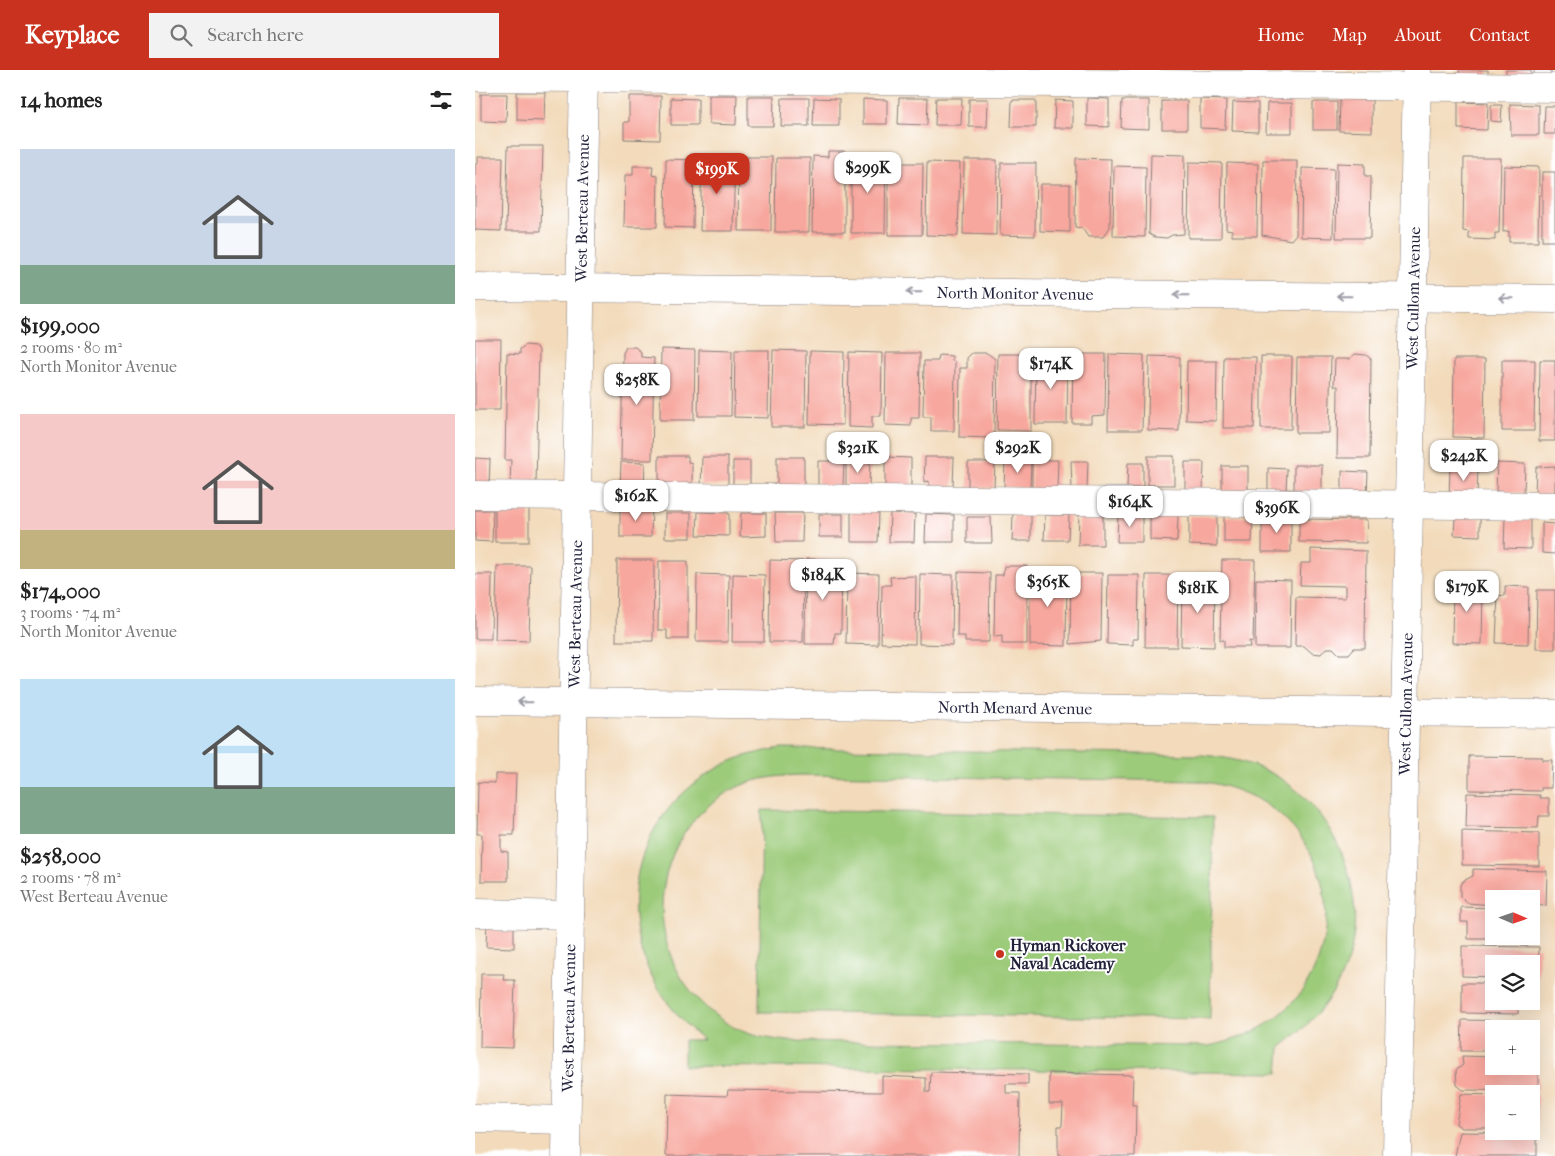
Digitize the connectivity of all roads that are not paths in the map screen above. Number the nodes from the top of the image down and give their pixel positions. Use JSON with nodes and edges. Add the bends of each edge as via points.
{"nodes":[{"id":1,"x":584,"y":74,"type":"edge"},
{"id":2,"x":475,"y":77,"type":"edge"},
{"id":3,"x":1417,"y":79,"type":"edge"},
{"id":4,"x":1555,"y":88,"type":"edge"},
{"id":5,"x":475,"y":288,"type":"edge"},
{"id":6,"x":580,"y":288,"type":"junction"},
{"id":7,"x":1413,"y":297,"type":"junction"},
{"id":8,"x":1555,"y":299,"type":"edge"},
{"id":9,"x":475,"y":495,"type":"edge"},
{"id":10,"x":577,"y":496,"type":"junction"},
{"id":11,"x":1409,"y":505,"type":"junction"},
{"id":12,"x":1555,"y":506,"type":"edge"},
{"id":13,"x":475,"y":701,"type":"edge"},
{"id":14,"x":574,"y":702,"type":"junction"},
{"id":15,"x":1405,"y":712,"type":"junction"},
{"id":16,"x":1555,"y":714,"type":"edge"},
{"id":17,"x":475,"y":913,"type":"edge"},
{"id":18,"x":570,"y":915,"type":"junction"},
{"id":19,"x":475,"y":1118,"type":"edge"},
{"id":20,"x":567,"y":1120,"type":"junction"},
{"id":21,"x":566,"y":1156,"type":"edge"},
{"id":22,"x":1397,"y":1156,"type":"edge"}],
"edges":[{"from":1,"to":2,"type":"street"},
{"from":1,"to":3,"type":"street"},
{"from":1,"to":6,"type":"street","name":"West Berteau Avenue"},
{"from":3,"to":4,"type":"street"},
{"from":3,"to":7,"type":"street","name":"West Cullom Avenue"},
{"from":5,"to":6,"type":"street","name":"North Monitor Avenue"},
{"from":7,"to":6,"type":"street","name":"North Monitor Avenue","one_way":true},
{"from":6,"to":10,"type":"street","name":"West Berteau Avenue"},
{"from":8,"to":7,"type":"street","name":"North Monitor Avenue","one_way":true},
{"from":7,"to":11,"type":"street","name":"West Cullom Avenue"},
{"from":9,"to":10,"type":"street"},
{"from":10,"to":11,"type":"street"},
{"from":10,"to":14,"type":"street","name":"West Berteau Avenue"},
{"from":11,"to":12,"type":"street"},
{"from":11,"to":15,"type":"street","name":"West Cullom Avenue"},
{"from":14,"to":13,"type":"street","name":"North Menard Avenue","one_way":true},
{"from":14,"to":15,"type":"street","name":"North Menard Avenue"},
{"from":14,"to":18,"type":"street","name":"West Berteau Avenue"},
{"from":15,"to":16,"type":"street","name":"North Menard Avenue"},
{"from":15,"to":22,"type":"street","name":"West Cullom Avenue"},
{"from":17,"to":18,"type":"street"},
{"from":18,"to":20,"type":"street","name":"West Berteau Avenue"},
{"from":19,"to":20,"type":"street"},
{"from":20,"to":21,"type":"street","name":"West Berteau Avenue"}]}
